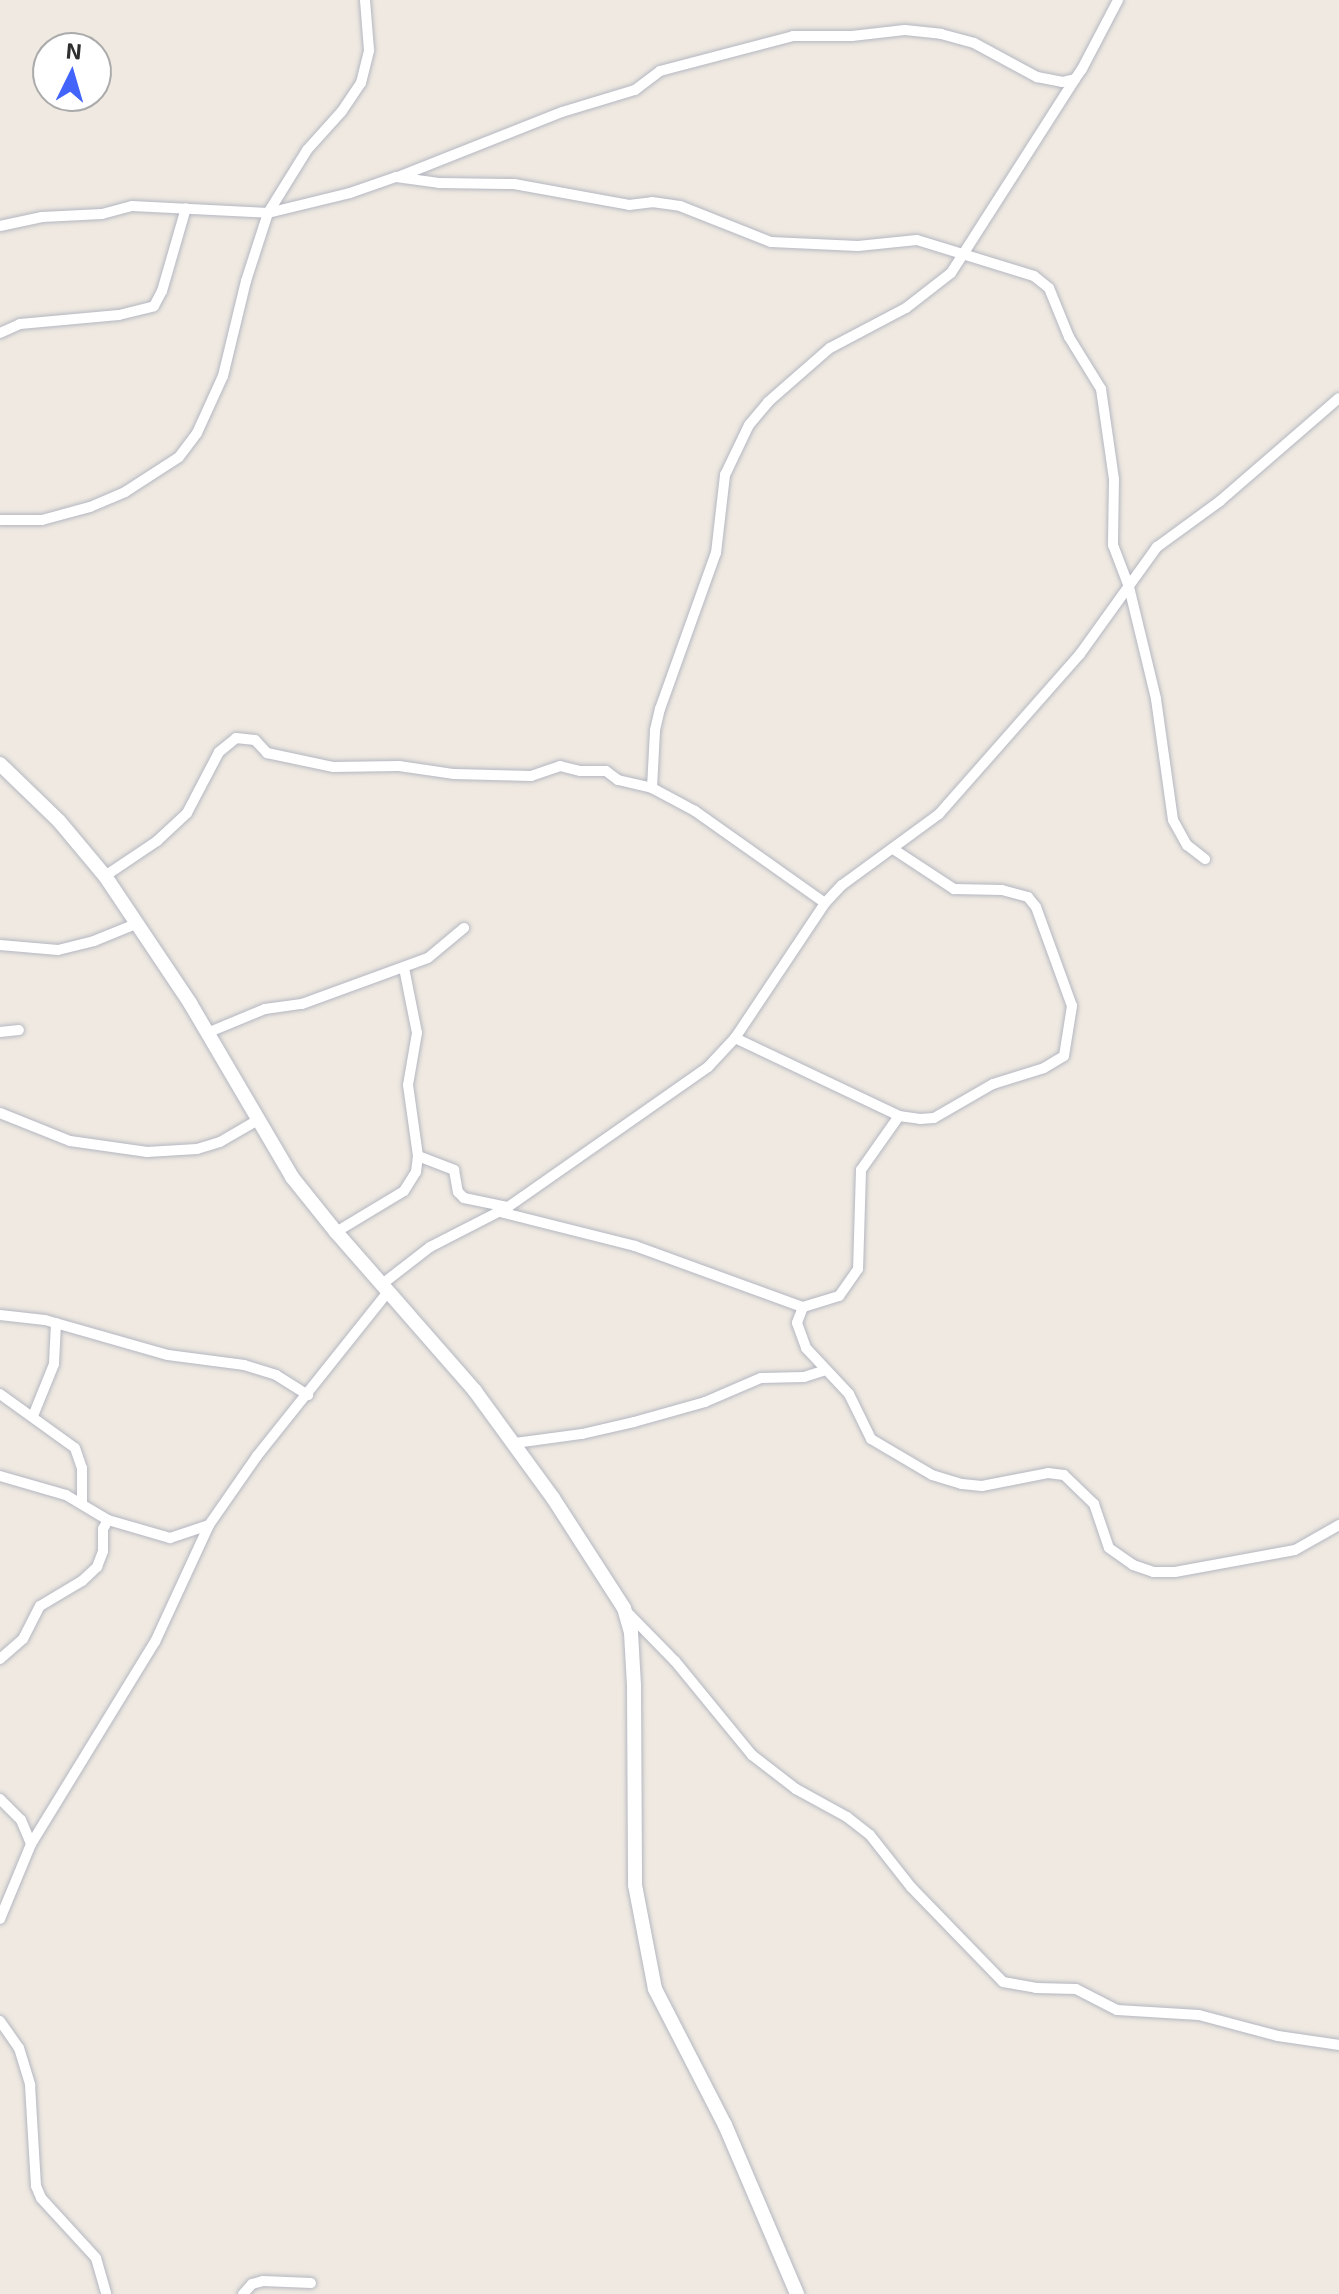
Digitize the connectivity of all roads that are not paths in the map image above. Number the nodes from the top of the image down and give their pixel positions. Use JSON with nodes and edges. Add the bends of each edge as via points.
{"nodes":[{"id":1,"x":365,"y":0,"type":"edge"},
{"id":2,"x":1118,"y":0,"type":"edge"},
{"id":3,"x":1075,"y":79,"type":"junction"},
{"id":4,"x":396,"y":177,"type":"junction"},
{"id":5,"x":186,"y":208,"type":"junction"},
{"id":6,"x":268,"y":213,"type":"junction"},
{"id":7,"x":0,"y":226,"type":"edge"},
{"id":8,"x":963,"y":255,"type":"junction"},
{"id":9,"x":0,"y":333,"type":"edge"},
{"id":10,"x":1339,"y":398,"type":"edge"},
{"id":11,"x":0,"y":520,"type":"edge"},
{"id":12,"x":1129,"y":587,"type":"junction"},
{"id":13,"x":0,"y":764,"type":"edge"},
{"id":14,"x":652,"y":788,"type":"junction"},
{"id":15,"x":893,"y":849,"type":"junction"},
{"id":16,"x":1205,"y":859,"type":"dead end"},
{"id":17,"x":105,"y":876,"type":"junction"},
{"id":18,"x":825,"y":903,"type":"junction"},
{"id":19,"x":138,"y":923,"type":"junction"},
{"id":20,"x":464,"y":928,"type":"dead end"},
{"id":21,"x":0,"y":945,"type":"edge"},
{"id":22,"x":404,"y":968,"type":"junction"},
{"id":23,"x":19,"y":1030,"type":"dead end"},
{"id":24,"x":0,"y":1032,"type":"edge"},
{"id":25,"x":207,"y":1033,"type":"junction"},
{"id":26,"x":735,"y":1038,"type":"junction"},
{"id":27,"x":0,"y":1113,"type":"edge"},
{"id":28,"x":899,"y":1116,"type":"junction"},
{"id":29,"x":258,"y":1120,"type":"junction"},
{"id":30,"x":418,"y":1156,"type":"junction"},
{"id":31,"x":504,"y":1209,"type":"junction"},
{"id":32,"x":336,"y":1232,"type":"junction"},
{"id":33,"x":384,"y":1288,"type":"junction"},
{"id":34,"x":803,"y":1307,"type":"junction"},
{"id":35,"x":0,"y":1315,"type":"edge"},
{"id":36,"x":56,"y":1323,"type":"junction"},
{"id":37,"x":826,"y":1370,"type":"junction"},
{"id":38,"x":0,"y":1394,"type":"edge"},
{"id":39,"x":308,"y":1395,"type":"junction"},
{"id":40,"x":33,"y":1416,"type":"junction"},
{"id":41,"x":515,"y":1443,"type":"junction"},
{"id":42,"x":0,"y":1476,"type":"edge"},
{"id":43,"x":82,"y":1503,"type":"junction"},
{"id":44,"x":108,"y":1520,"type":"junction"},
{"id":45,"x":209,"y":1525,"type":"junction"},
{"id":46,"x":1339,"y":1525,"type":"edge"},
{"id":47,"x":624,"y":1608,"type":"junction"},
{"id":48,"x":0,"y":1659,"type":"edge"},
{"id":49,"x":0,"y":1799,"type":"edge"},
{"id":50,"x":31,"y":1844,"type":"junction"},
{"id":51,"x":0,"y":1919,"type":"edge"},
{"id":52,"x":0,"y":2021,"type":"edge"},
{"id":53,"x":1339,"y":2045,"type":"edge"},
{"id":54,"x":311,"y":2283,"type":"dead end"},
{"id":55,"x":106,"y":2294,"type":"edge"},
{"id":56,"x":243,"y":2294,"type":"edge"},
{"id":57,"x":797,"y":2294,"type":"edge"}],
"edges":[{"from":1,"to":6,"type":"street","via":[[369,50],[358,90],[307,150]]},
{"from":2,"to":3,"type":"street"},
{"from":3,"to":4,"type":"street","via":[[1050,82],[974,43],[941,34],[905,30],[793,36],[660,71],[635,90],[562,112]]},
{"from":3,"to":8,"type":"street"},
{"from":4,"to":6,"type":"street"},
{"from":4,"to":8,"type":"street","via":[[514,184],[629,205],[669,204],[771,242],[858,246],[917,240]]},
{"from":5,"to":6,"type":"street"},
{"from":5,"to":7,"type":"street","via":[[132,206]]},
{"from":5,"to":9,"type":"street","via":[[154,306],[119,315],[20,324]]},
{"from":6,"to":11,"type":"street","via":[[223,376],[197,433],[179,457],[153,477],[90,507],[42,520]]},
{"from":8,"to":12,"type":"street","via":[[1016,268],[1049,288],[1069,337],[1098,380],[1114,479],[1113,545]]},
{"from":8,"to":14,"type":"street","via":[[933,291],[830,348],[749,425],[725,475],[716,553],[660,709]]},
{"from":10,"to":12,"type":"street","via":[[1220,501],[1157,547]]},
{"from":12,"to":15,"type":"street","via":[[1080,654],[939,814]]},
{"from":12,"to":16,"type":"street","via":[[1156,699],[1175,827]]},
{"from":13,"to":17,"type":"street","via":[[59,821]]},
{"from":14,"to":17,"type":"street","via":[[624,783],[604,770],[560,766],[531,776],[333,767],[267,753],[255,740],[236,738],[219,752],[187,813]]},
{"from":14,"to":18,"type":"street","via":[[722,828]]},
{"from":15,"to":18,"type":"street"},
{"from":15,"to":28,"type":"street","via":[[954,889],[1002,890],[1028,897],[1072,1006],[1059,1062],[993,1084],[934,1118]]},
{"from":17,"to":19,"type":"street"},
{"from":18,"to":26,"type":"street"},
{"from":19,"to":21,"type":"street","via":[[58,950]]},
{"from":19,"to":25,"type":"street"},
{"from":20,"to":22,"type":"street","via":[[434,955]]},
{"from":22,"to":25,"type":"street","via":[[295,1006],[265,1009]]},
{"from":22,"to":30,"type":"street","via":[[417,1033],[408,1085]]},
{"from":23,"to":24,"type":"street"},
{"from":25,"to":29,"type":"street"},
{"from":26,"to":28,"type":"street"},
{"from":26,"to":31,"type":"street","via":[[708,1067]]},
{"from":27,"to":29,"type":"street","via":[[70,1141],[147,1152],[197,1149]]},
{"from":28,"to":34,"type":"street","via":[[859,1179],[858,1269],[839,1296]]},
{"from":29,"to":32,"type":"street","via":[[292,1177]]},
{"from":30,"to":31,"type":"street","via":[[454,1170],[464,1198]]},
{"from":30,"to":32,"type":"street","via":[[416,1172],[404,1191]]},
{"from":31,"to":33,"type":"street","via":[[430,1247]]},
{"from":31,"to":34,"type":"street","via":[[635,1246]]},
{"from":32,"to":33,"type":"street"},
{"from":33,"to":39,"type":"street"},
{"from":33,"to":41,"type":"street"},
{"from":34,"to":37,"type":"street","via":[[799,1334]]},
{"from":35,"to":36,"type":"street"},
{"from":36,"to":39,"type":"street","via":[[168,1355],[264,1371]]},
{"from":36,"to":40,"type":"street","via":[[54,1364]]},
{"from":37,"to":41,"type":"street","via":[[804,1377],[761,1378],[705,1402],[634,1422]]},
{"from":37,"to":46,"type":"street","via":[[849,1394],[871,1439],[904,1461],[932,1475],[982,1486],[1048,1473],[1064,1475],[1094,1504],[1109,1548],[1153,1572],[1295,1550]]},
{"from":38,"to":40,"type":"street"},
{"from":39,"to":45,"type":"street"},
{"from":40,"to":43,"type":"street","via":[[75,1448],[82,1468]]},
{"from":41,"to":47,"type":"street"},
{"from":42,"to":43,"type":"street"},
{"from":43,"to":44,"type":"street"},
{"from":44,"to":45,"type":"street","via":[[170,1538]]},
{"from":44,"to":48,"type":"street","via":[[97,1567],[40,1606],[23,1639]]},
{"from":45,"to":50,"type":"street","via":[[155,1642]]},
{"from":47,"to":53,"type":"street","via":[[752,1755],[870,1835],[911,1887],[1003,1982],[1076,1989],[1117,2010],[1199,2015]]},
{"from":47,"to":57,"type":"street","via":[[634,1685],[635,1885],[655,1989],[725,2125]]},
{"from":49,"to":50,"type":"street","via":[[21,1820]]},
{"from":50,"to":51,"type":"street"},
{"from":52,"to":55,"type":"street","via":[[19,2048],[30,2085],[36,2186],[96,2258]]},
{"from":54,"to":56,"type":"street","via":[[263,2281]]}]}
